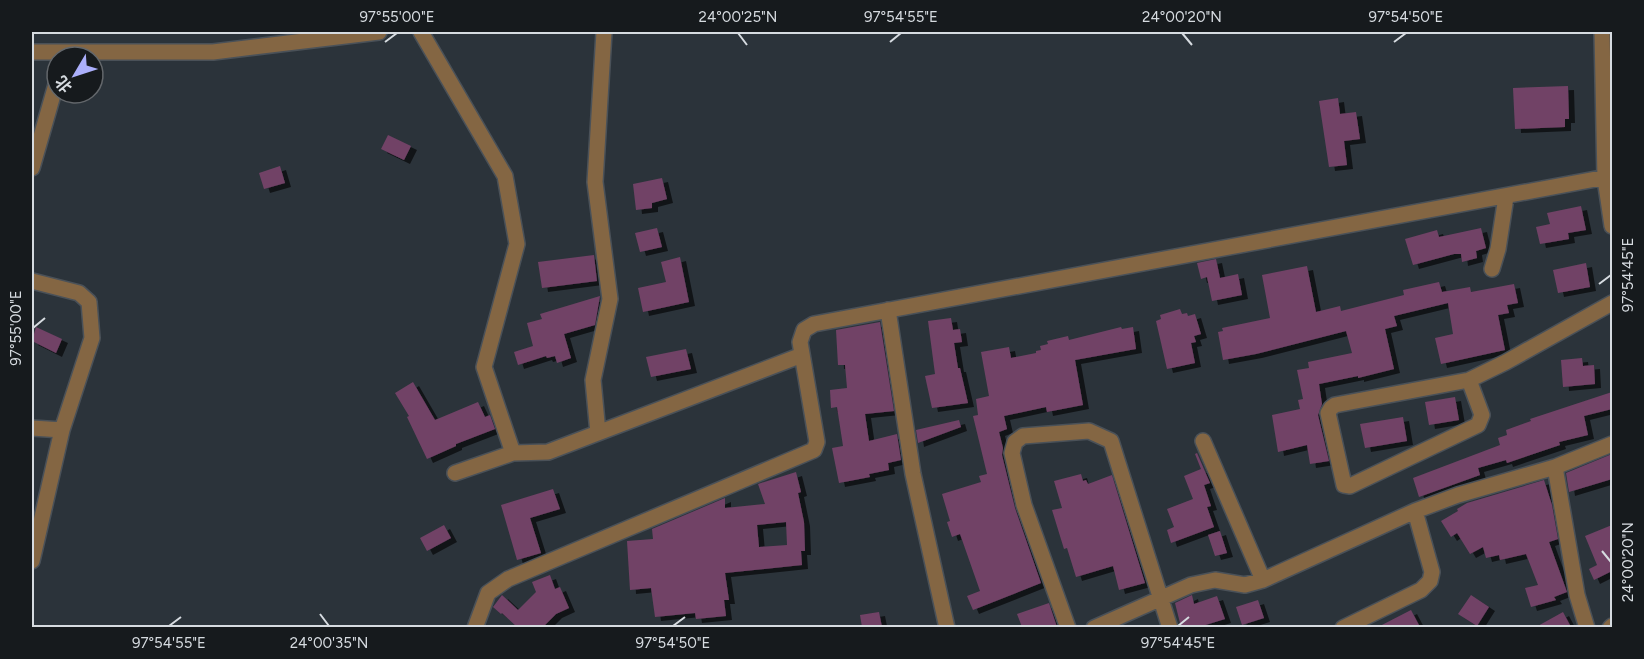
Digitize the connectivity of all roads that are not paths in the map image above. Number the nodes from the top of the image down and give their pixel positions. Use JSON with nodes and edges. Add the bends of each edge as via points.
{"nodes":[{"id":1,"x":379,"y":32,"type":"edge"},
{"id":2,"x":421,"y":32,"type":"edge"},
{"id":3,"x":604,"y":32,"type":"edge"},
{"id":4,"x":1603,"y":32,"type":"edge"},
{"id":5,"x":1612,"y":47,"type":"edge"},
{"id":6,"x":105,"y":54,"type":"edge"},
{"id":7,"x":50,"y":105,"type":"edge"},
{"id":8,"x":32,"y":168,"type":"edge"},
{"id":9,"x":1609,"y":177,"type":"edge"},
{"id":10,"x":1506,"y":196,"type":"junction"},
{"id":11,"x":1612,"y":226,"type":"edge"},
{"id":12,"x":1492,"y":269,"type":"dead end"},
{"id":13,"x":32,"y":281,"type":"edge"},
{"id":14,"x":1612,"y":303,"type":"edge"},
{"id":15,"x":888,"y":310,"type":"junction"},
{"id":16,"x":802,"y":355,"type":"junction"},
{"id":17,"x":1469,"y":380,"type":"junction"},
{"id":18,"x":32,"y":428,"type":"edge"},
{"id":19,"x":62,"y":430,"type":"junction"},
{"id":20,"x":598,"y":433,"type":"junction"},
{"id":21,"x":1203,"y":441,"type":"dead end"},
{"id":22,"x":1612,"y":444,"type":"edge"},
{"id":23,"x":513,"y":453,"type":"junction"},
{"id":24,"x":1555,"y":467,"type":"junction"},
{"id":25,"x":456,"y":473,"type":"dead end"},
{"id":26,"x":1415,"y":511,"type":"junction"},
{"id":27,"x":32,"y":560,"type":"edge"},
{"id":28,"x":1263,"y":580,"type":"junction"},
{"id":29,"x":1161,"y":598,"type":"junction"},
{"id":30,"x":475,"y":627,"type":"edge"},
{"id":31,"x":947,"y":627,"type":"edge"},
{"id":32,"x":1068,"y":627,"type":"edge"},
{"id":33,"x":1094,"y":627,"type":"edge"},
{"id":34,"x":1170,"y":627,"type":"edge"},
{"id":35,"x":1343,"y":627,"type":"edge"},
{"id":36,"x":1587,"y":627,"type":"edge"}],
"edges":[{"from":1,"to":6,"type":"street","via":[[213,52]]},
{"from":2,"to":23,"type":"street","via":[[505,176],[517,244],[484,367]]},
{"from":3,"to":20,"type":"street","via":[[595,182],[610,299],[593,380]]},
{"from":4,"to":5,"type":"street"},
{"from":4,"to":9,"type":"street"},
{"from":7,"to":8,"type":"street"},
{"from":9,"to":10,"type":"street"},
{"from":9,"to":11,"type":"street"},
{"from":10,"to":12,"type":"street"},
{"from":10,"to":15,"type":"street"},
{"from":13,"to":19,"type":"street","via":[[79,293],[89,302],[92,338]]},
{"from":14,"to":17,"type":"street"},
{"from":15,"to":16,"type":"street","via":[[814,324],[804,330],[800,342]]},
{"from":15,"to":31,"type":"street","via":[[913,474]]},
{"from":16,"to":20,"type":"street"},
{"from":16,"to":30,"type":"street","via":[[817,442],[814,450],[508,579],[488,593]]},
{"from":17,"to":17,"type":"street","via":[[1331,408],[1328,413],[1344,485],[1350,486],[1478,425],[1482,415]]},
{"from":18,"to":19,"type":"street"},
{"from":19,"to":27,"type":"street"},
{"from":20,"to":23,"type":"street","via":[[548,452]]},
{"from":21,"to":28,"type":"street"},
{"from":22,"to":24,"type":"street"},
{"from":23,"to":25,"type":"street"},
{"from":24,"to":26,"type":"street"},
{"from":24,"to":36,"type":"street","via":[[1577,595]]},
{"from":26,"to":28,"type":"street"},
{"from":26,"to":35,"type":"street","via":[[1432,572],[1430,581],[1421,590]]},
{"from":28,"to":29,"type":"street","via":[[1245,585],[1215,580]]},
{"from":29,"to":32,"type":"street","via":[[1111,441],[1089,431],[1023,436],[1015,442],[1012,453],[1024,505]]},
{"from":29,"to":33,"type":"street"},
{"from":29,"to":34,"type":"street"}]}
